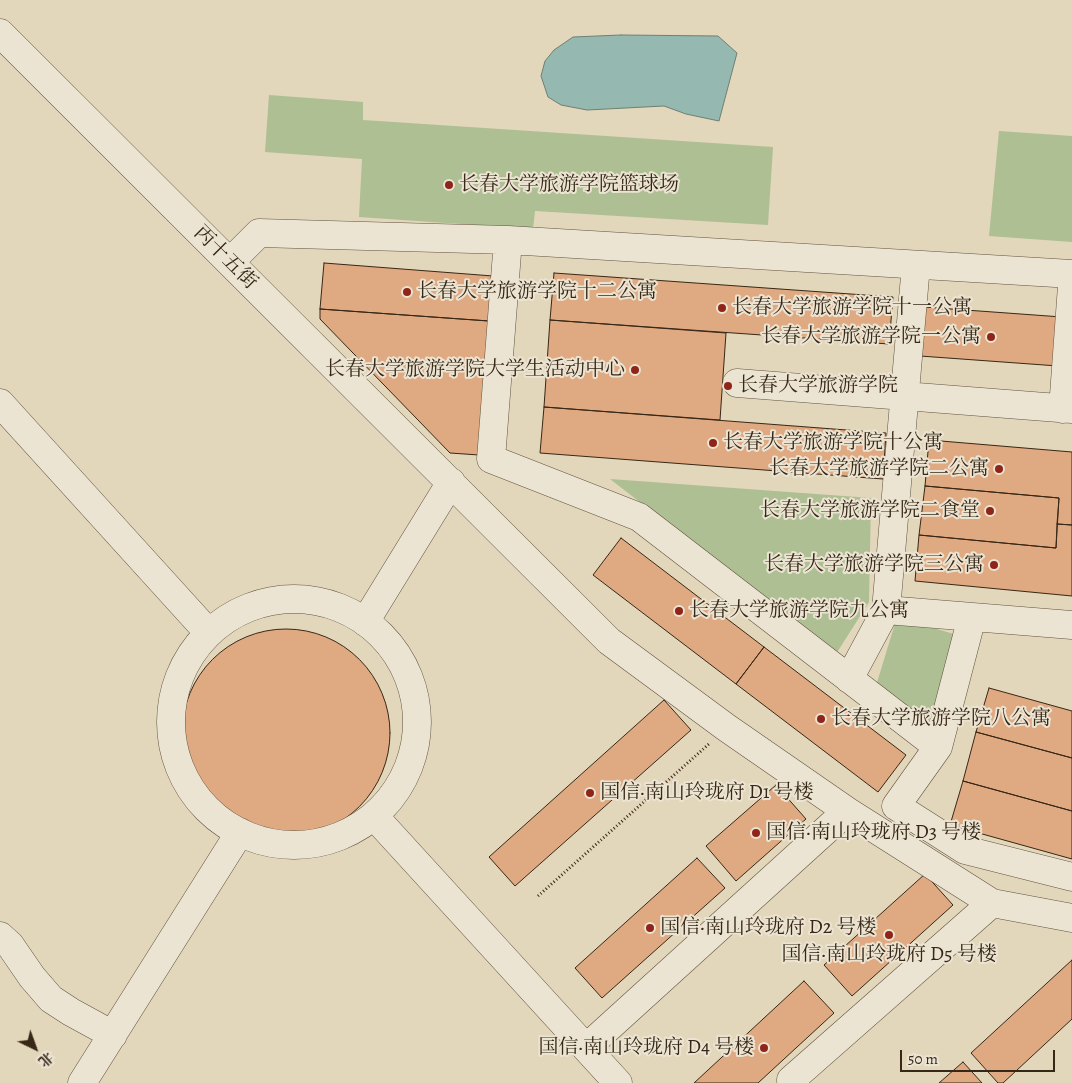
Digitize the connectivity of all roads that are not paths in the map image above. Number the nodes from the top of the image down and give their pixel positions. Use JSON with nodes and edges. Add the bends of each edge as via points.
{"nodes":[{"id":1,"x":0,"y":33,"type":"edge"},
{"id":2,"x":508,"y":240,"type":"junction"},
{"id":3,"x":230,"y":262,"type":"junction"},
{"id":4,"x":916,"y":265,"type":"junction"},
{"id":5,"x":1072,"y":274,"type":"edge"},
{"id":6,"x":1072,"y":286,"type":"edge"},
{"id":7,"x":737,"y":383,"type":"dead end"},
{"id":8,"x":904,"y":396,"type":"junction"},
{"id":9,"x":0,"y":403,"type":"edge"},
{"id":10,"x":1067,"y":409,"type":"edge"},
{"id":11,"x":451,"y":482,"type":"junction"},
{"id":12,"x":886,"y":610,"type":"junction"},
{"id":13,"x":972,"y":617,"type":"junction"},
{"id":14,"x":365,"y":622,"type":"junction"},
{"id":15,"x":1072,"y":625,"type":"edge"},
{"id":16,"x":208,"y":632,"type":"junction"},
{"id":17,"x":849,"y":679,"type":"junction"},
{"id":18,"x":938,"y":747,"type":"junction"},
{"id":19,"x":847,"y":811,"type":"junction"},
{"id":20,"x":374,"y":816,"type":"junction"},
{"id":21,"x":240,"y":832,"type":"junction"},
{"id":22,"x":1072,"y":877,"type":"edge"},
{"id":23,"x":992,"y":903,"type":"junction"},
{"id":24,"x":1072,"y":918,"type":"edge"},
{"id":25,"x":0,"y":936,"type":"edge"},
{"id":26,"x":113,"y":1035,"type":"junction"},
{"id":27,"x":586,"y":1048,"type":"junction"},
{"id":28,"x":82,"y":1083,"type":"edge"},
{"id":29,"x":618,"y":1083,"type":"edge"},
{"id":30,"x":793,"y":1083,"type":"edge"}],
"edges":[{"from":1,"to":3,"type":"street","name":"丙十五街"},
{"from":2,"to":3,"type":"street","via":[[259,233]]},
{"from":2,"to":4,"type":"street"},
{"from":2,"to":17,"type":"street","via":[[491,459],[639,517]]},
{"from":3,"to":11,"type":"street","name":"丙十五街"},
{"from":4,"to":5,"type":"street"},
{"from":4,"to":8,"type":"street"},
{"from":6,"to":10,"type":"street"},
{"from":7,"to":8,"type":"street"},
{"from":8,"to":10,"type":"street"},
{"from":8,"to":12,"type":"street"},
{"from":9,"to":16,"type":"street"},
{"from":11,"to":14,"type":"street"},
{"from":11,"to":19,"type":"street","name":"丙十五街","via":[[609,641]]},
{"from":12,"to":13,"type":"street"},
{"from":12,"to":17,"type":"street"},
{"from":13,"to":15,"type":"street"},
{"from":13,"to":18,"type":"street"},
{"from":14,"to":16,"type":"street","via":[[355,614],[318,600],[278,599],[240,610]]},
{"from":14,"to":20,"type":"street","via":[[386,638],[407,671],[417,709],[415,749],[400,786]]},
{"from":16,"to":21,"type":"street","via":[[184,664],[170,704],[172,748],[188,787],[216,819]]},
{"from":17,"to":18,"type":"street"},
{"from":18,"to":22,"type":"street","via":[[896,806],[965,850]]},
{"from":19,"to":23,"type":"street","name":"丙十五街"},
{"from":19,"to":27,"type":"street"},
{"from":20,"to":21,"type":"street","via":[[338,838],[296,846],[253,840]]},
{"from":20,"to":27,"type":"street"},
{"from":21,"to":26,"type":"street"},
{"from":23,"to":24,"type":"street"},
{"from":23,"to":30,"type":"street","via":[[790,1080]]},
{"from":25,"to":26,"type":"street","via":[[51,999]]},
{"from":26,"to":28,"type":"street"},
{"from":27,"to":29,"type":"street"}]}
